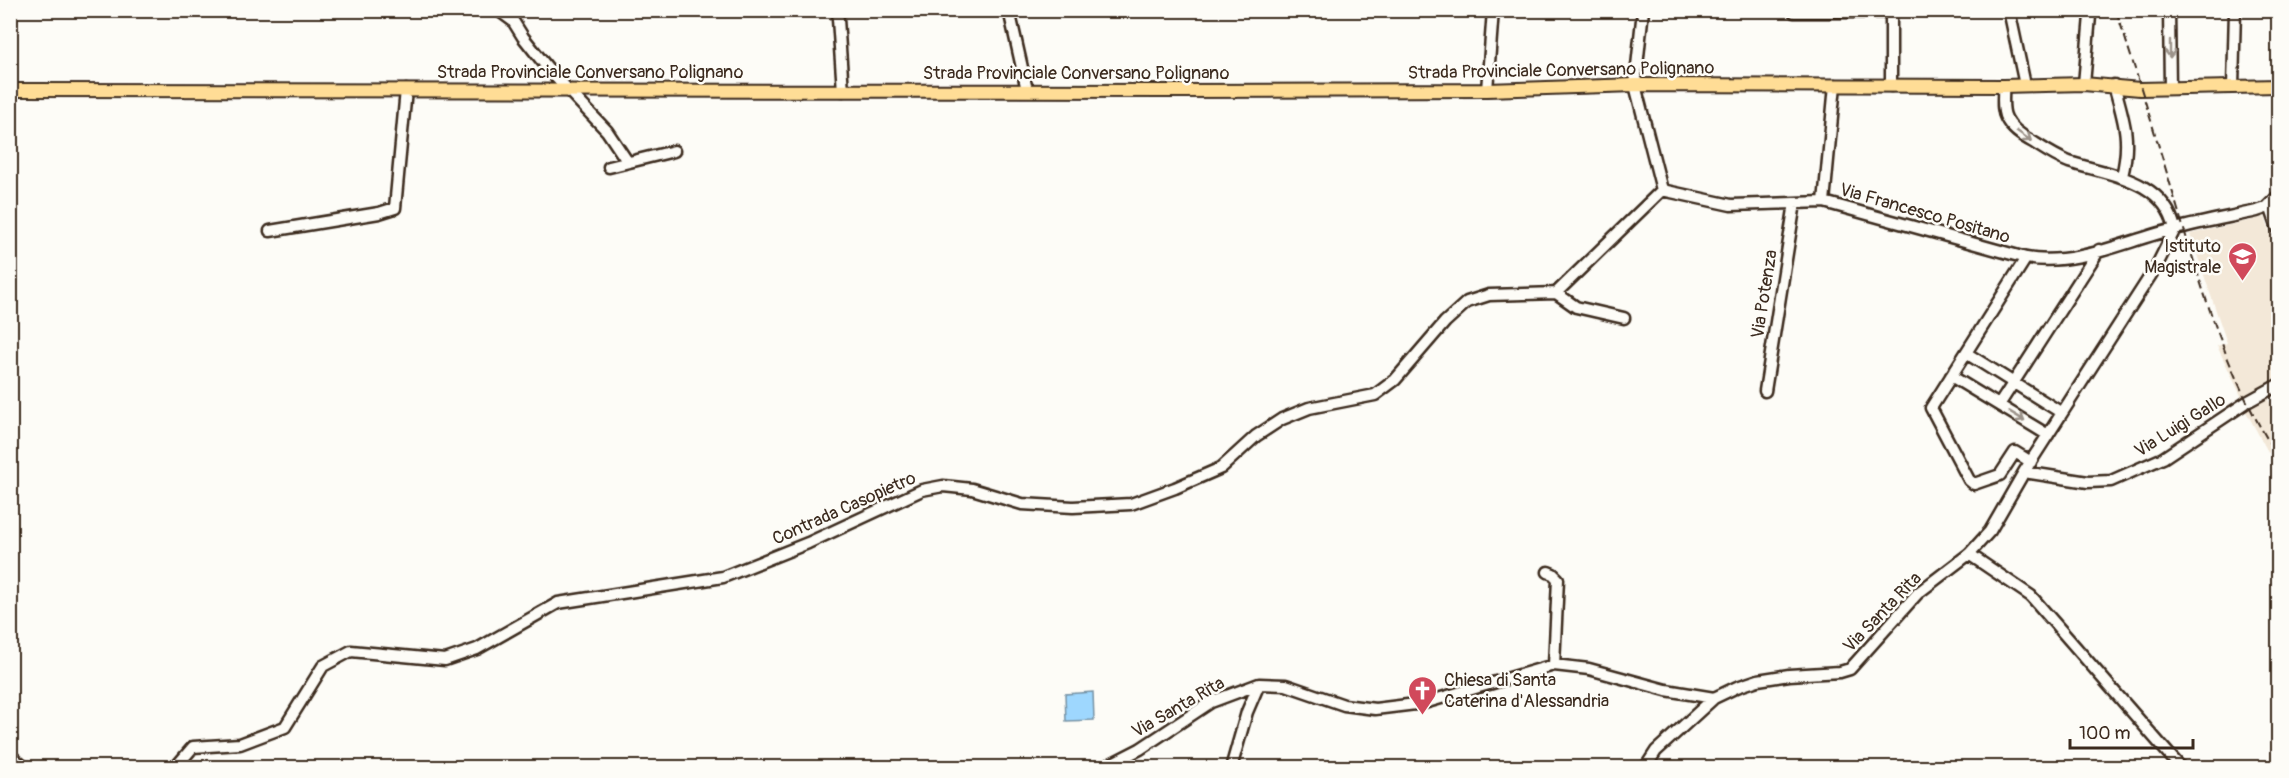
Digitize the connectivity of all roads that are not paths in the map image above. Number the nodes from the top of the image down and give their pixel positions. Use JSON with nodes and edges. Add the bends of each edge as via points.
{"nodes":[{"id":1,"x":498,"y":10,"type":"edge"},
{"id":2,"x":1009,"y":10,"type":"edge"},
{"id":3,"x":1493,"y":10,"type":"edge"},
{"id":4,"x":1643,"y":10,"type":"edge"},
{"id":5,"x":2009,"y":10,"type":"edge"},
{"id":6,"x":2169,"y":10,"type":"edge"},
{"id":7,"x":2235,"y":10,"type":"edge"},
{"id":8,"x":1891,"y":11,"type":"edge"},
{"id":9,"x":1794,"y":12,"type":"dead end"},
{"id":10,"x":2090,"y":16,"type":"dead end"},
{"id":11,"x":838,"y":19,"type":"dead end"},
{"id":12,"x":2085,"y":84,"type":"junction"},
{"id":13,"x":1635,"y":85,"type":"junction"},
{"id":14,"x":1835,"y":85,"type":"junction"},
{"id":15,"x":2025,"y":85,"type":"junction"},
{"id":16,"x":2114,"y":85,"type":"junction"},
{"id":17,"x":1891,"y":86,"type":"junction"},
{"id":18,"x":2003,"y":86,"type":"junction"},
{"id":19,"x":2278,"y":86,"type":"edge"},
{"id":20,"x":2232,"y":87,"type":"junction"},
{"id":21,"x":2170,"y":88,"type":"junction"},
{"id":22,"x":568,"y":89,"type":"junction"},
{"id":23,"x":10,"y":90,"type":"edge"},
{"id":24,"x":406,"y":90,"type":"junction"},
{"id":25,"x":1027,"y":90,"type":"junction"},
{"id":26,"x":1487,"y":90,"type":"junction"},
{"id":27,"x":843,"y":91,"type":"junction"},
{"id":28,"x":674,"y":151,"type":"dead end"},
{"id":29,"x":627,"y":161,"type":"junction"},
{"id":30,"x":609,"y":167,"type":"dead end"},
{"id":31,"x":2122,"y":177,"type":"junction"},
{"id":32,"x":1662,"y":189,"type":"junction"},
{"id":33,"x":2278,"y":196,"type":"edge"},
{"id":34,"x":1824,"y":202,"type":"junction"},
{"id":35,"x":1795,"y":203,"type":"junction"},
{"id":36,"x":2270,"y":206,"type":"junction"},
{"id":37,"x":2175,"y":229,"type":"junction"},
{"id":38,"x":2278,"y":229,"type":"edge"},
{"id":39,"x":270,"y":231,"type":"dead end"},
{"id":40,"x":2099,"y":250,"type":"junction"},
{"id":41,"x":2026,"y":258,"type":"junction"},
{"id":42,"x":1556,"y":293,"type":"junction"},
{"id":43,"x":1624,"y":318,"type":"dead end"},
{"id":44,"x":1966,"y":353,"type":"junction"},
{"id":45,"x":1951,"y":376,"type":"junction"},
{"id":46,"x":2014,"y":383,"type":"junction"},
{"id":47,"x":2278,"y":385,"type":"edge"},
{"id":48,"x":1765,"y":391,"type":"dead end"},
{"id":49,"x":1999,"y":405,"type":"junction"},
{"id":50,"x":2062,"y":413,"type":"junction"},
{"id":51,"x":2048,"y":435,"type":"junction"},
{"id":52,"x":2031,"y":462,"type":"junction"},
{"id":53,"x":2024,"y":472,"type":"junction"},
{"id":54,"x":1969,"y":554,"type":"junction"},
{"id":55,"x":1548,"y":572,"type":"dead end"},
{"id":56,"x":1554,"y":665,"type":"junction"},
{"id":57,"x":1259,"y":684,"type":"junction"},
{"id":58,"x":1714,"y":698,"type":"junction"},
{"id":59,"x":10,"y":755,"type":"edge"},
{"id":60,"x":25,"y":768,"type":"edge"},
{"id":61,"x":175,"y":768,"type":"edge"},
{"id":62,"x":1103,"y":768,"type":"edge"},
{"id":63,"x":1231,"y":768,"type":"edge"},
{"id":64,"x":1645,"y":768,"type":"edge"},
{"id":65,"x":2181,"y":768,"type":"edge"}],
"edges":[{"from":1,"to":22,"type":"street","via":[[513,21],[538,57]]},
{"from":2,"to":25,"type":"street"},
{"from":3,"to":26,"type":"street"},
{"from":4,"to":13,"type":"street"},
{"from":5,"to":15,"type":"street"},
{"from":6,"to":21,"type":"street","one_way":true},
{"from":7,"to":20,"type":"street"},
{"from":8,"to":9,"type":"street"},
{"from":8,"to":17,"type":"street"},
{"from":10,"to":12,"type":"street"},
{"from":11,"to":27,"type":"street"},
{"from":12,"to":15,"type":"main road","name":"Strada Provinciale Conversano Polignano"},
{"from":12,"to":16,"type":"main road","name":"Strada Provinciale Conversano Polignano"},
{"from":13,"to":14,"type":"main road","name":"Strada Provinciale Conversano Polignano"},
{"from":13,"to":26,"type":"main road","name":"Strada Provinciale Conversano Polignano"},
{"from":13,"to":32,"type":"street"},
{"from":14,"to":17,"type":"main road","name":"Strada Provinciale Conversano Polignano"},
{"from":14,"to":34,"type":"street"},
{"from":15,"to":18,"type":"main road","name":"Strada Provinciale Conversano Polignano"},
{"from":16,"to":21,"type":"main road","name":"Strada Provinciale Conversano Polignano"},
{"from":16,"to":31,"type":"street","via":[[2126,129],[2127,156]]},
{"from":17,"to":18,"type":"main road","name":"Strada Provinciale Conversano Polignano"},
{"from":18,"to":31,"type":"street","one_way":true,"via":[[2006,120],[2019,134],[2068,162]]},
{"from":19,"to":20,"type":"main road","name":"Strada Provinciale Conversano Polignano"},
{"from":20,"to":21,"type":"main road","name":"Strada Provinciale Conversano Polignano"},
{"from":22,"to":24,"type":"main road","name":"Strada Provinciale Conversano Polignano"},
{"from":22,"to":27,"type":"main road","name":"Strada Provinciale Conversano Polignano"},
{"from":22,"to":29,"type":"street","via":[[607,131]]},
{"from":23,"to":24,"type":"main road","name":"Strada Provinciale Conversano Polignano"},
{"from":24,"to":39,"type":"street","via":[[395,208]]},
{"from":25,"to":26,"type":"main road","name":"Strada Provinciale Conversano Polignano"},
{"from":25,"to":27,"type":"main road","name":"Strada Provinciale Conversano Polignano"},
{"from":28,"to":29,"type":"street"},
{"from":29,"to":30,"type":"street"},
{"from":31,"to":37,"type":"street","via":[[2142,184],[2155,195],[2171,213]]},
{"from":32,"to":35,"type":"street","name":"Via Francesco Positano","via":[[1731,205]]},
{"from":32,"to":42,"type":"street"},
{"from":33,"to":36,"type":"street"},
{"from":34,"to":35,"type":"street","name":"Via Francesco Positano"},
{"from":34,"to":41,"type":"street","name":"Via Francesco Positano"},
{"from":35,"to":48,"type":"street","name":"Via Potenza"},
{"from":36,"to":37,"type":"street"},
{"from":36,"to":38,"type":"street"},
{"from":37,"to":40,"type":"street","name":"Via Francesco Positano"},
{"from":37,"to":50,"type":"street","name":"Via Santa Rita","via":[[2156,267]]},
{"from":40,"to":41,"type":"street","name":"Via Francesco Positano","via":[[2060,260]]},
{"from":40,"to":46,"type":"street"},
{"from":41,"to":44,"type":"street"},
{"from":42,"to":43,"type":"street","via":[[1576,307]]},
{"from":42,"to":61,"type":"street","name":"Contrada Casopietro","via":[[1489,295],[1467,302],[1395,380],[1376,395],[1309,408],[1282,419],[1256,436],[1221,468],[1131,504],[1022,504],[972,489],[943,486],[922,490],[723,577],[558,603],[477,649],[445,660],[351,651],[323,666],[285,727],[240,744],[193,747]]},
{"from":44,"to":45,"type":"street"},
{"from":44,"to":46,"type":"street"},
{"from":45,"to":49,"type":"street"},
{"from":45,"to":52,"type":"street","via":[[1931,408],[1969,480],[1974,484],[2000,475],[2015,452]]},
{"from":46,"to":49,"type":"street"},
{"from":46,"to":50,"type":"street"},
{"from":47,"to":53,"type":"street","name":"Via Luigi Gallo","via":[[2163,458],[2111,482]]},
{"from":49,"to":51,"type":"street","one_way":true},
{"from":50,"to":51,"type":"street","name":"Via Santa Rita"},
{"from":51,"to":52,"type":"street","name":"Via Santa Rita"},
{"from":52,"to":53,"type":"street","name":"Via Santa Rita"},
{"from":53,"to":54,"type":"street","name":"Via Santa Rita","via":[[1989,531]]},
{"from":54,"to":58,"type":"street","name":"Via Santa Rita","via":[[1918,593],[1850,669],[1758,680]]},
{"from":54,"to":65,"type":"street","via":[[2031,596]]},
{"from":55,"to":56,"type":"street","via":[[1558,579]]},
{"from":56,"to":57,"type":"street","name":"Via Santa Rita","via":[[1398,707],[1356,708],[1292,687]]},
{"from":56,"to":58,"type":"street","name":"Via Santa Rita","via":[[1589,669],[1666,690]]},
{"from":57,"to":62,"type":"street","name":"Via Santa Rita","via":[[1211,702],[1140,749]]},
{"from":57,"to":63,"type":"street"},
{"from":58,"to":64,"type":"street","via":[[1656,751]]},
{"from":59,"to":60,"type":"street"}]}
